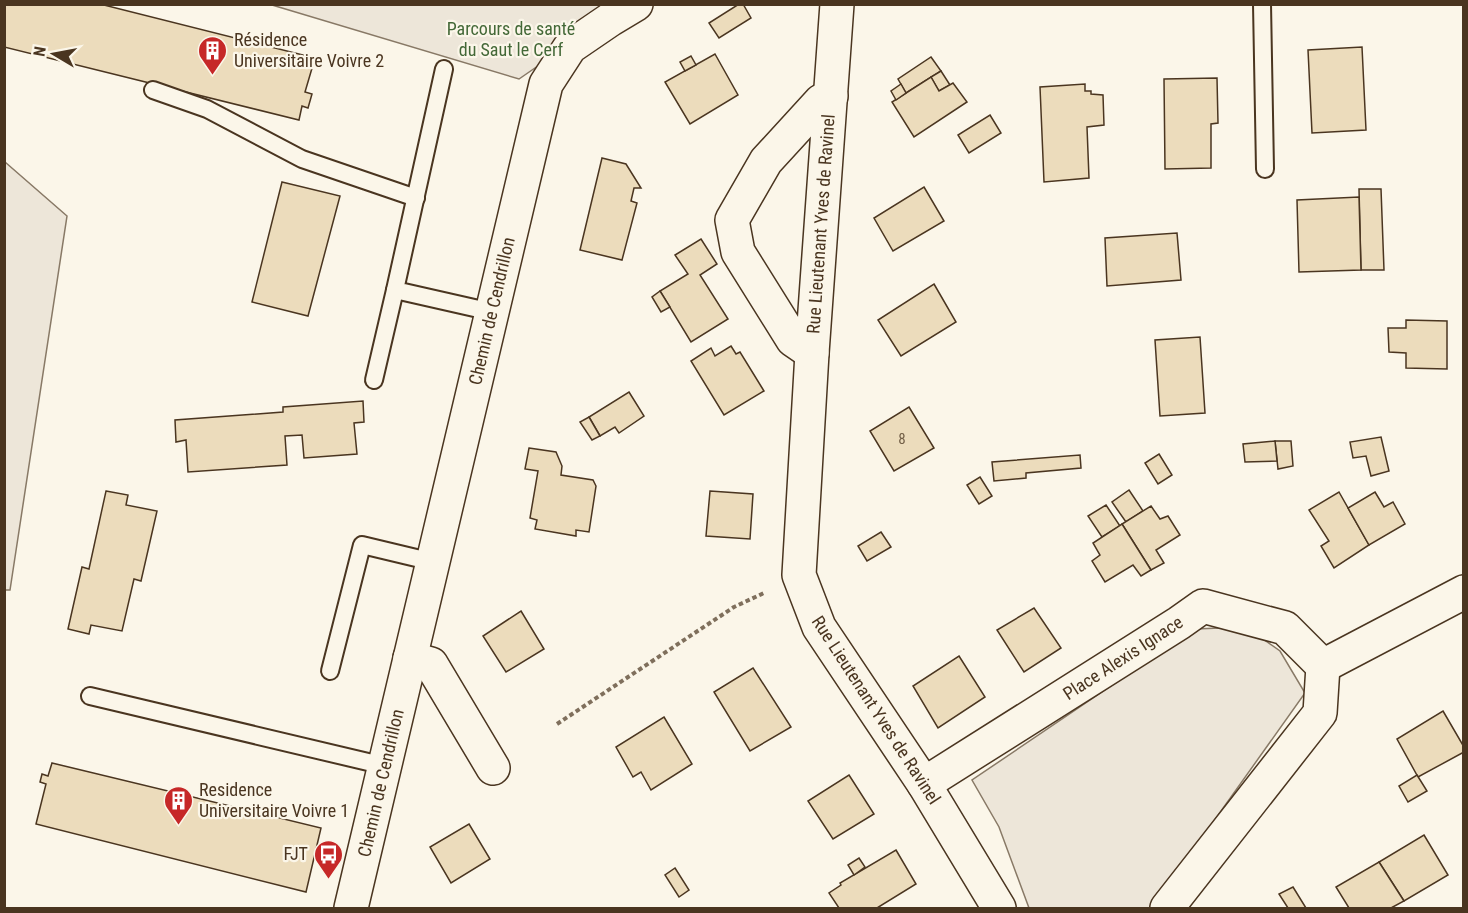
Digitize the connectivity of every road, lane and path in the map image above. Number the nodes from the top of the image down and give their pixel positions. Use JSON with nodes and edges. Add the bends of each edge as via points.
{"nodes":[{"id":1,"x":636,"y":4,"type":"edge"},
{"id":2,"x":837,"y":4,"type":"edge"},
{"id":3,"x":1263,"y":4,"type":"edge"},
{"id":4,"x":444,"y":69,"type":"dead end"},
{"id":5,"x":153,"y":90,"type":"dead end"},
{"id":6,"x":831,"y":96,"type":"junction"},
{"id":7,"x":1265,"y":169,"type":"dead end"},
{"id":8,"x":416,"y":198,"type":"junction"},
{"id":9,"x":395,"y":290,"type":"junction"},
{"id":10,"x":492,"y":312,"type":"junction"},
{"id":11,"x":812,"y":353,"type":"junction"},
{"id":12,"x":374,"y":380,"type":"dead end"},
{"id":13,"x":433,"y":562,"type":"junction"},
{"id":14,"x":799,"y":575,"type":"junction"},
{"id":15,"x":1464,"y":592,"type":"edge"},
{"id":16,"x":410,"y":658,"type":"junction"},
{"id":17,"x":1323,"y":666,"type":"junction"},
{"id":18,"x":330,"y":671,"type":"dead end"},
{"id":19,"x":90,"y":696,"type":"dead end"},
{"id":20,"x":557,"y":724,"type":"dead end"},
{"id":21,"x":385,"y":766,"type":"junction"},
{"id":22,"x":493,"y":768,"type":"dead end"},
{"id":23,"x":924,"y":784,"type":"junction"},
{"id":24,"x":351,"y":909,"type":"edge"},
{"id":25,"x":999,"y":909,"type":"edge"},
{"id":26,"x":1167,"y":909,"type":"edge"}],
"edges":[{"from":1,"to":10,"type":"street","name":"Chemin de Cendrillon","via":[[570,47],[546,84]]},
{"from":2,"to":6,"type":"street","name":"Rue Lieutenant Yves de Ravinel"},
{"from":3,"to":7,"type":"lane"},
{"from":4,"to":8,"type":"lane"},
{"from":5,"to":8,"type":"lane","via":[[207,109],[302,159]]},
{"from":6,"to":11,"type":"street","name":"Rue Lieutenant Yves de Ravinel"},
{"from":6,"to":11,"type":"street","name":"Rue Lieutenant Yves de Ravinel","via":[[821,101],[766,161],[732,220],[738,252],[793,340]]},
{"from":8,"to":9,"type":"lane"},
{"from":9,"to":10,"type":"lane"},
{"from":9,"to":12,"type":"lane"},
{"from":10,"to":13,"type":"street","name":"Chemin de Cendrillon"},
{"from":11,"to":14,"type":"street","name":"Rue Lieutenant Yves de Ravinel"},
{"from":13,"to":16,"type":"street","name":"Chemin de Cendrillon"},
{"from":13,"to":18,"type":"lane","via":[[362,545]]},
{"from":14,"to":20,"type":"path","via":[[734,607]]},
{"from":14,"to":23,"type":"street","name":"Rue Lieutenant Yves de Ravinel","via":[[819,627]]},
{"from":15,"to":17,"type":"street"},
{"from":16,"to":21,"type":"street","name":"Chemin de Cendrillon"},
{"from":16,"to":22,"type":"street","via":[[431,664]]},
{"from":17,"to":23,"type":"street","name":"Place Alexis Ignace","via":[[1285,628],[1203,606]]},
{"from":17,"to":26,"type":"street","via":[[1320,713]]},
{"from":19,"to":21,"type":"lane"},
{"from":21,"to":24,"type":"street","name":"Chemin de Cendrillon"},
{"from":23,"to":25,"type":"street","name":"Rue Lieutenant Yves de Ravinel"}]}
